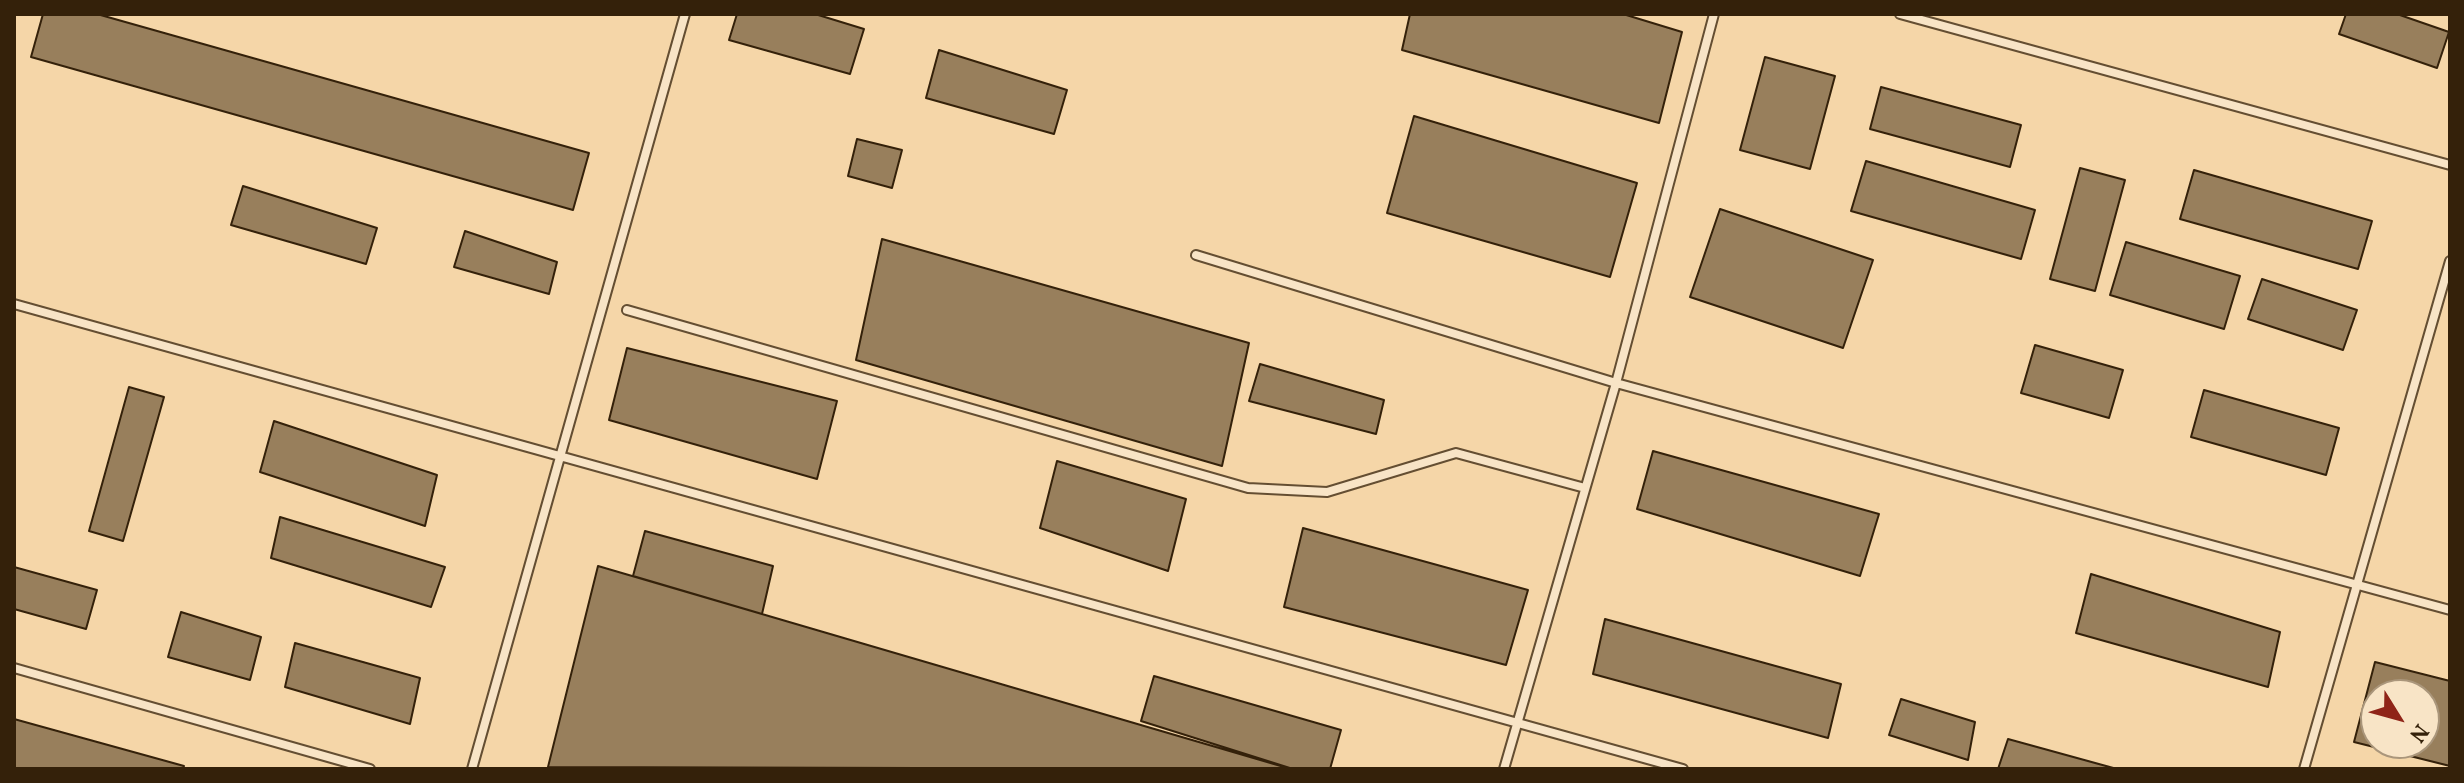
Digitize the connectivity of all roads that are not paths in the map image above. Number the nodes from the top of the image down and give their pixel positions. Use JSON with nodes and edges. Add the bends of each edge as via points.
{"nodes":[{"id":1,"x":685,"y":14,"type":"edge"},
{"id":2,"x":1714,"y":14,"type":"edge"},
{"id":3,"x":1900,"y":14,"type":"edge"},
{"id":4,"x":2450,"y":165,"type":"edge"},
{"id":5,"x":1196,"y":255,"type":"dead end"},
{"id":6,"x":2450,"y":261,"type":"edge"},
{"id":7,"x":14,"y":304,"type":"edge"},
{"id":8,"x":627,"y":310,"type":"dead end"},
{"id":9,"x":1616,"y":383,"type":"junction"},
{"id":10,"x":561,"y":456,"type":"junction"},
{"id":11,"x":1585,"y":488,"type":"junction"},
{"id":12,"x":2358,"y":584,"type":"junction"},
{"id":13,"x":2450,"y":610,"type":"edge"},
{"id":14,"x":14,"y":668,"type":"edge"},
{"id":15,"x":1517,"y":722,"type":"junction"},
{"id":16,"x":370,"y":769,"type":"edge"},
{"id":17,"x":472,"y":769,"type":"edge"},
{"id":18,"x":1504,"y":769,"type":"edge"},
{"id":19,"x":1683,"y":769,"type":"edge"},
{"id":20,"x":2304,"y":769,"type":"edge"}],
"edges":[{"from":1,"to":10,"type":"lane"},
{"from":2,"to":9,"type":"lane"},
{"from":3,"to":4,"type":"lane"},
{"from":5,"to":9,"type":"lane"},
{"from":6,"to":12,"type":"lane"},
{"from":7,"to":10,"type":"lane"},
{"from":8,"to":11,"type":"lane","via":[[1248,488],[1327,492],[1456,453]]},
{"from":9,"to":11,"type":"lane"},
{"from":9,"to":12,"type":"lane"},
{"from":10,"to":15,"type":"lane"},
{"from":10,"to":17,"type":"lane"},
{"from":11,"to":15,"type":"lane"},
{"from":12,"to":13,"type":"lane"},
{"from":12,"to":20,"type":"lane"},
{"from":14,"to":16,"type":"lane"},
{"from":15,"to":18,"type":"lane"},
{"from":15,"to":19,"type":"lane"}]}
